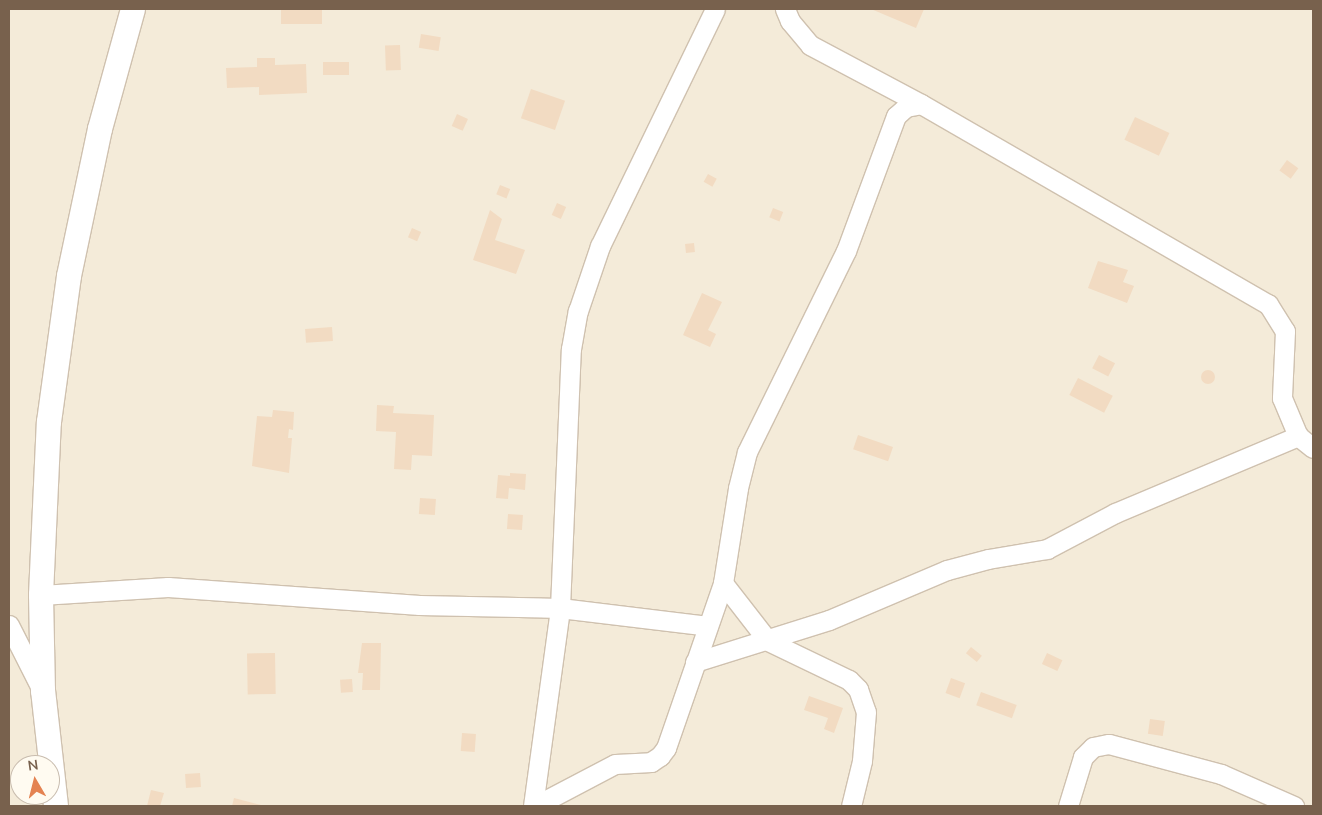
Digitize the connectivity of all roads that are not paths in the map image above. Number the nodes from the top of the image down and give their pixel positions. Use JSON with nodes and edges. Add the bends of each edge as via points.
{"nodes":[{"id":1,"x":133,"y":9,"type":"edge"},
{"id":2,"x":715,"y":9,"type":"edge"},
{"id":3,"x":785,"y":9,"type":"edge"},
{"id":4,"x":921,"y":104,"type":"junction"},
{"id":5,"x":1298,"y":436,"type":"junction"},
{"id":6,"x":1313,"y":448,"type":"edge"},
{"id":7,"x":723,"y":583,"type":"junction"},
{"id":8,"x":41,"y":595,"type":"junction"},
{"id":9,"x":560,"y":608,"type":"junction"},
{"id":10,"x":9,"y":625,"type":"edge"},
{"id":11,"x":708,"y":626,"type":"junction"},
{"id":12,"x":768,"y":641,"type":"junction"},
{"id":13,"x":695,"y":662,"type":"junction"},
{"id":14,"x":43,"y":691,"type":"junction"},
{"id":15,"x":56,"y":806,"type":"edge"},
{"id":16,"x":534,"y":806,"type":"edge"},
{"id":17,"x":851,"y":806,"type":"edge"},
{"id":18,"x":1068,"y":806,"type":"edge"},
{"id":19,"x":1294,"y":806,"type":"edge"}],
"edges":[{"from":1,"to":8,"type":"street","via":[[100,129],[69,276],[49,422]]},
{"from":2,"to":9,"type":"street","via":[[600,246],[578,311],[571,349]]},
{"from":3,"to":4,"type":"street","via":[[790,21],[810,45]]},
{"from":4,"to":5,"type":"street","via":[[1268,304],[1286,332],[1282,398]]},
{"from":4,"to":7,"type":"street","via":[[906,107],[896,116],[846,251],[747,452]]},
{"from":5,"to":6,"type":"street"},
{"from":5,"to":12,"type":"street","via":[[1115,513],[1047,549],[947,570],[830,620]]},
{"from":7,"to":11,"type":"street"},
{"from":7,"to":12,"type":"street"},
{"from":8,"to":9,"type":"street","via":[[168,587],[419,605]]},
{"from":8,"to":14,"type":"street"},
{"from":9,"to":11,"type":"street"},
{"from":9,"to":16,"type":"street"},
{"from":10,"to":14,"type":"street"},
{"from":11,"to":13,"type":"street"},
{"from":12,"to":13,"type":"street"},
{"from":12,"to":17,"type":"street","via":[[849,680],[863,699],[866,712],[862,761]]},
{"from":13,"to":16,"type":"street","via":[[660,756],[651,762],[627,762],[604,768]]},
{"from":14,"to":15,"type":"street"},
{"from":18,"to":19,"type":"street","via":[[1083,757],[1093,746],[1109,744],[1221,774]]}]}
